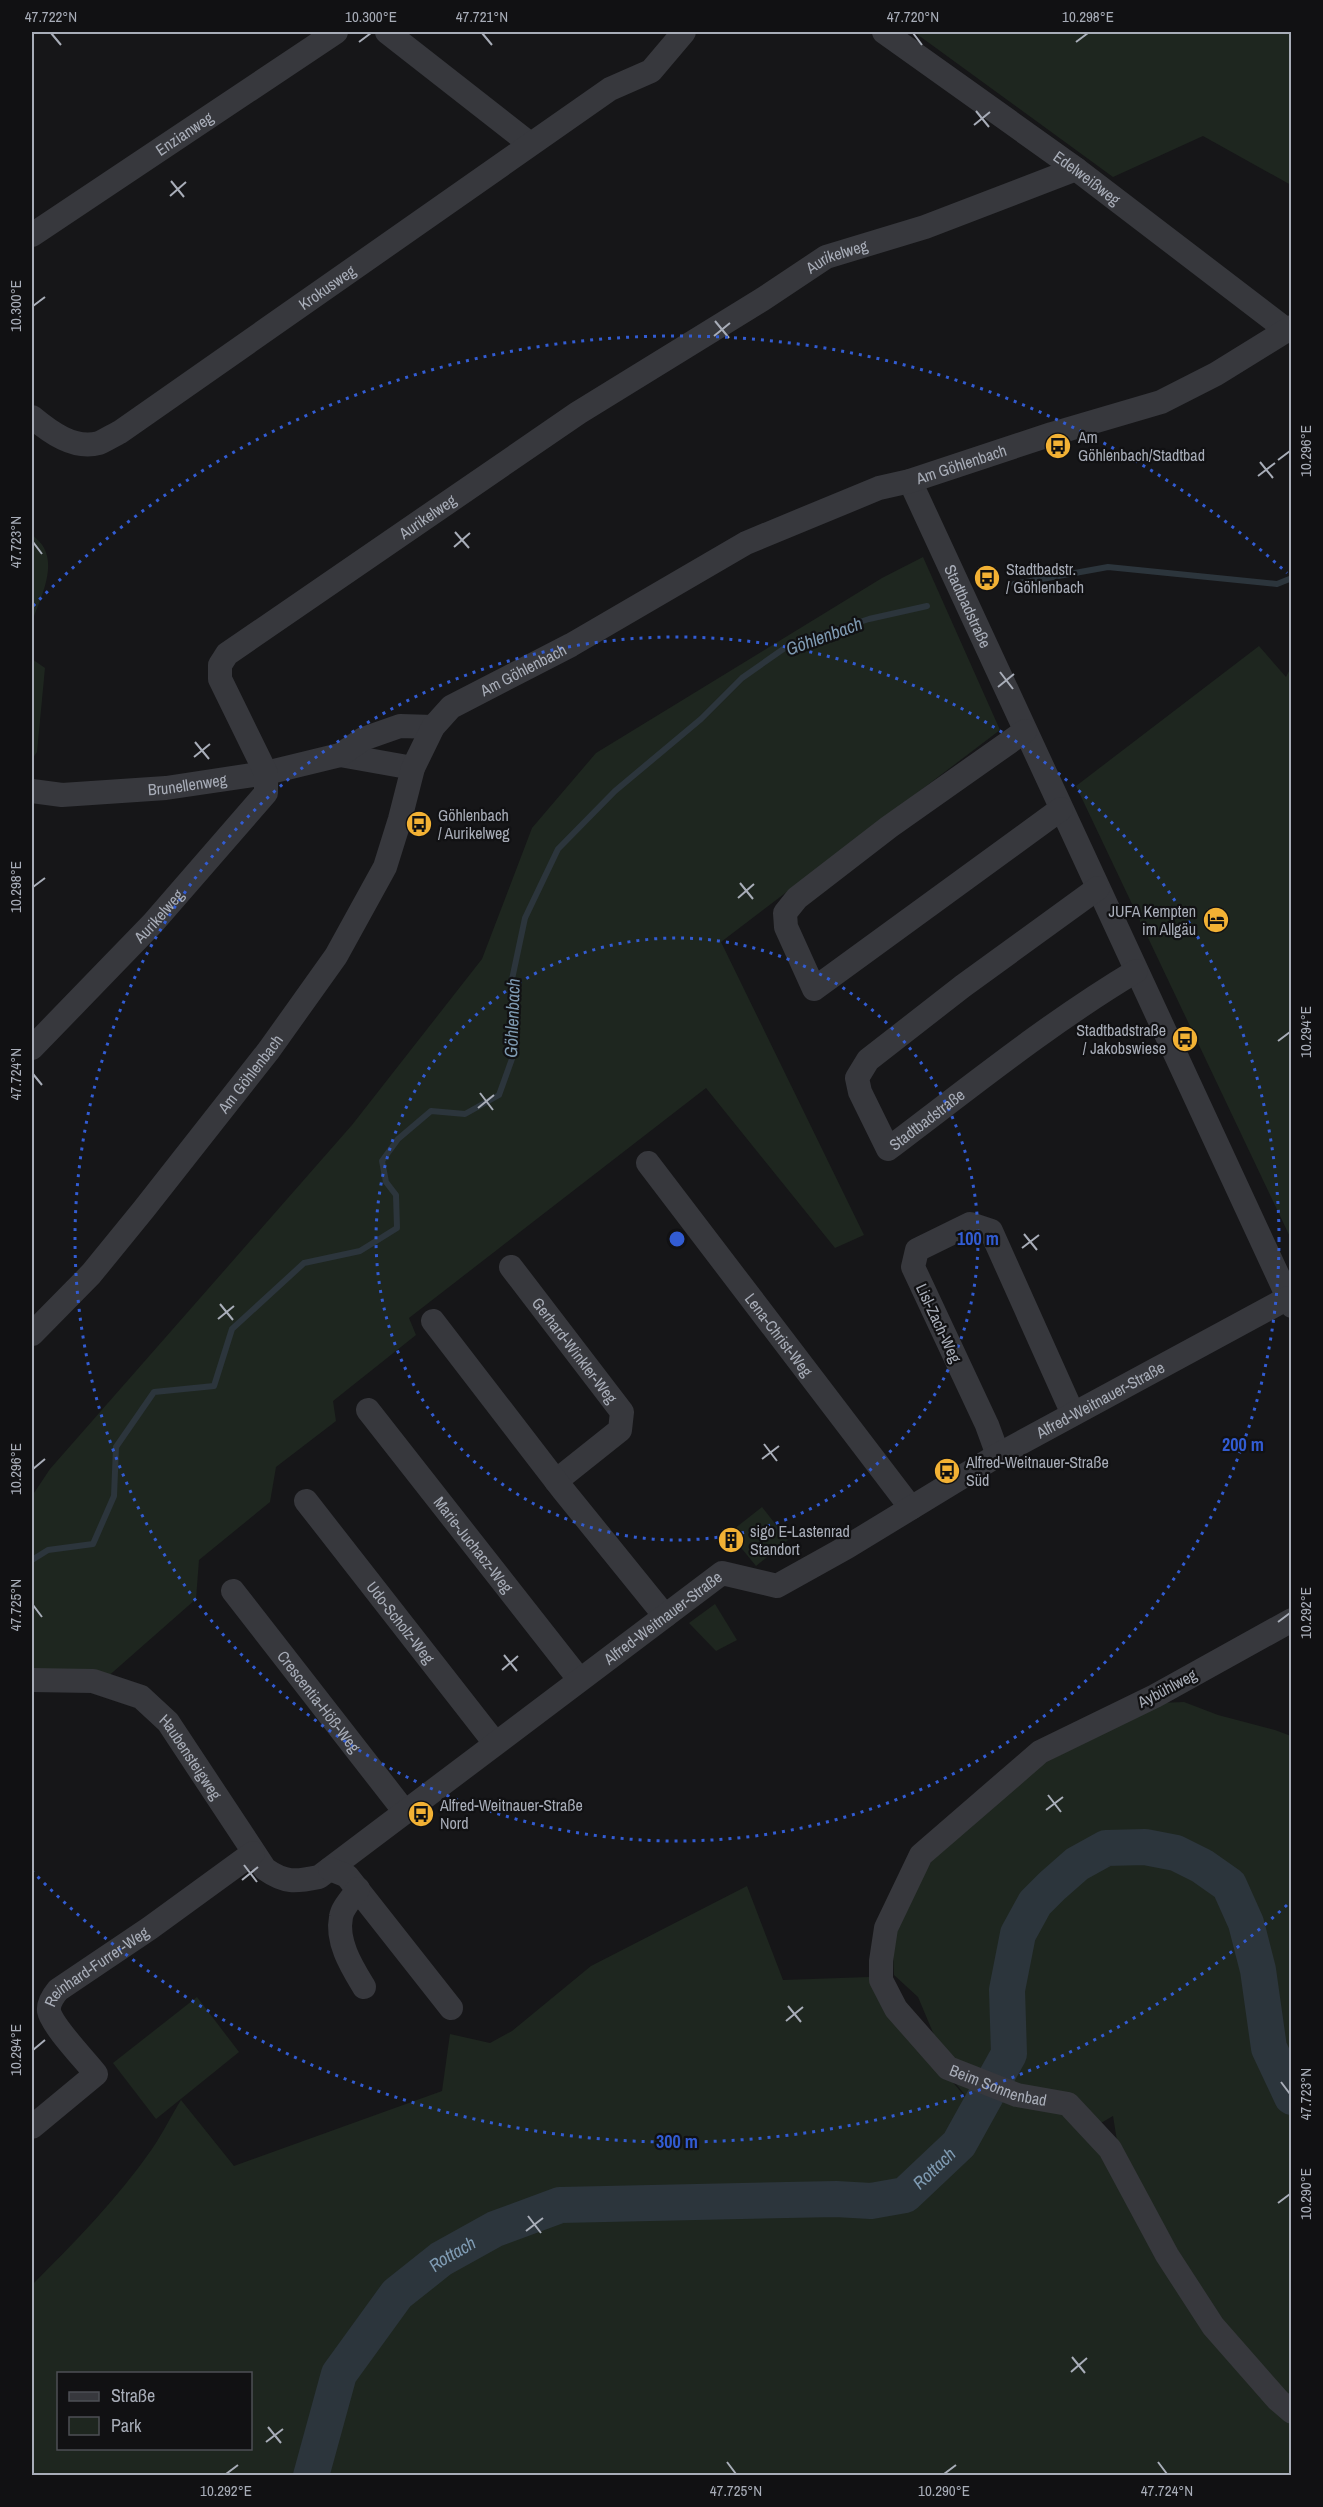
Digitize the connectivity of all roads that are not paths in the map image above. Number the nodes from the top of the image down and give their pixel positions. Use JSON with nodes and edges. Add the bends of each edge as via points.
{"nodes":[{"id":1,"x":336,"y":32,"type":"edge"},
{"id":2,"x":387,"y":32,"type":"edge"},
{"id":3,"x":684,"y":32,"type":"edge"},
{"id":4,"x":884,"y":32,"type":"edge"},
{"id":5,"x":530,"y":144,"type":"junction"},
{"id":6,"x":1076,"y":168,"type":"junction"},
{"id":7,"x":32,"y":235,"type":"edge"},
{"id":8,"x":1290,"y":329,"type":"edge"},
{"id":9,"x":32,"y":417,"type":"edge"},
{"id":10,"x":910,"y":481,"type":"junction"},
{"id":11,"x":433,"y":727,"type":"junction"},
{"id":12,"x":1025,"y":731,"type":"junction"},
{"id":13,"x":340,"y":755,"type":"junction"},
{"id":14,"x":413,"y":768,"type":"junction"},
{"id":15,"x":266,"y":773,"type":"junction"},
{"id":16,"x":32,"y":791,"type":"edge"},
{"id":17,"x":1061,"y":808,"type":"junction"},
{"id":18,"x":1098,"y":888,"type":"junction"},
{"id":19,"x":1136,"y":970,"type":"junction"},
{"id":20,"x":32,"y":1048,"type":"edge"},
{"id":21,"x":648,"y":1162,"type":"dead end"},
{"id":22,"x":511,"y":1267,"type":"dead end"},
{"id":23,"x":1290,"y":1302,"type":"edge"},
{"id":24,"x":433,"y":1321,"type":"dead end"},
{"id":25,"x":32,"y":1334,"type":"edge"},
{"id":26,"x":368,"y":1410,"type":"dead end"},
{"id":27,"x":1073,"y":1414,"type":"junction"},
{"id":28,"x":998,"y":1455,"type":"junction"},
{"id":29,"x":556,"y":1481,"type":"junction"},
{"id":30,"x":306,"y":1502,"type":"dead end"},
{"id":31,"x":911,"y":1508,"type":"junction"},
{"id":32,"x":233,"y":1591,"type":"dead end"},
{"id":33,"x":664,"y":1616,"type":"junction"},
{"id":34,"x":1292,"y":1620,"type":"edge"},
{"id":35,"x":579,"y":1679,"type":"junction"},
{"id":36,"x":32,"y":1680,"type":"edge"},
{"id":37,"x":495,"y":1743,"type":"junction"},
{"id":38,"x":1040,"y":1752,"type":"joint"},
{"id":39,"x":405,"y":1812,"type":"junction"},
{"id":40,"x":253,"y":1853,"type":"junction"},
{"id":41,"x":325,"y":1873,"type":"junction"},
{"id":42,"x":358,"y":1889,"type":"junction"},
{"id":43,"x":364,"y":1987,"type":"dead end"},
{"id":44,"x":451,"y":2008,"type":"dead end"},
{"id":45,"x":32,"y":2127,"type":"edge"},
{"id":46,"x":1292,"y":2412,"type":"edge"}],
"edges":[{"from":1,"to":7,"type":"street","name":"Enzianweg"},
{"from":2,"to":5,"type":"street"},
{"from":3,"to":5,"type":"street","name":"Krokusweg","via":[[651,72],[610,89]]},
{"from":4,"to":6,"type":"street","name":"Edelweißweg"},
{"from":5,"to":9,"type":"street","name":"Krokusweg","via":[[120,432],[99,443],[76,444],[50,432]]},
{"from":6,"to":8,"type":"street","name":"Edelweißweg"},
{"from":6,"to":15,"type":"street","name":"Aurikelweg","via":[[925,226],[826,257],[578,413],[226,654],[220,665],[220,679]]},
{"from":8,"to":10,"type":"street","name":"Am Göhlenbach","via":[[1161,402]]},
{"from":10,"to":11,"type":"street","name":"Am Göhlenbach","via":[[879,488],[746,543],[571,645],[475,693],[452,707]]},
{"from":10,"to":12,"type":"street","name":"Stadtbadstraße"},
{"from":11,"to":13,"type":"street","name":"Brunellenweg","via":[[400,726],[363,739]]},
{"from":11,"to":14,"type":"street","name":"Am Göhlenbach"},
{"from":12,"to":17,"type":"street","name":"Stadtbadstraße"},
{"from":12,"to":17,"type":"street","via":[[889,827],[791,905],[785,913],[786,927],[814,989]]},
{"from":13,"to":14,"type":"street","name":"Brunellenweg"},
{"from":13,"to":15,"type":"street","name":"Brunellenweg"},
{"from":14,"to":25,"type":"street","name":"Am Göhlenbach","via":[[385,867],[336,956],[269,1050],[129,1228],[91,1274]]},
{"from":15,"to":16,"type":"street","name":"Brunellenweg","via":[[166,788],[63,795]]},
{"from":15,"to":20,"type":"street","name":"Aurikelweg","via":[[266,793],[153,923]]},
{"from":17,"to":18,"type":"street","name":"Stadtbadstraße"},
{"from":18,"to":19,"type":"street","name":"Stadtbadstraße"},
{"from":18,"to":19,"type":"street","name":"Stadtbadstraße","via":[[868,1060],[856,1078],[888,1149]]},
{"from":19,"to":23,"type":"street","name":"Stadtbadstraße"},
{"from":21,"to":31,"type":"street","name":"Lena-Christ-Weg"},
{"from":22,"to":29,"type":"street","name":"Gerhard-Winkler-Weg","via":[[622,1412],[620,1430]]},
{"from":23,"to":27,"type":"street","name":"Alfred-Weitnauer-Straße"},
{"from":24,"to":29,"type":"street"},
{"from":26,"to":35,"type":"street","name":"Marie-Juchacz-Weg"},
{"from":27,"to":28,"type":"street","name":"Alfred-Weitnauer-Straße"},
{"from":27,"to":28,"type":"street","name":"Lisl-Zach-Weg","via":[[992,1231],[970,1224],[917,1250],[913,1267]]},
{"from":28,"to":31,"type":"street","name":"Alfred-Weitnauer-Straße"},
{"from":29,"to":33,"type":"street"},
{"from":30,"to":37,"type":"street","name":"Udo-Scholz-Weg"},
{"from":31,"to":33,"type":"street","name":"Alfred-Weitnauer-Straße","via":[[777,1586],[722,1573]]},
{"from":32,"to":39,"type":"street","name":"Crescentia-Höß-Weg"},
{"from":33,"to":35,"type":"street","name":"Alfred-Weitnauer-Straße"},
{"from":34,"to":38,"type":"street","name":"Aybühlweg","via":[[1155,1696]]},
{"from":35,"to":37,"type":"street","name":"Alfred-Weitnauer-Straße"},
{"from":36,"to":40,"type":"street","name":"Haubensteigweg","via":[[93,1681],[141,1697],[168,1722]]},
{"from":37,"to":39,"type":"street","name":"Alfred-Weitnauer-Straße"},
{"from":38,"to":46,"type":"street","name":"Beim Sonnenbad","via":[[921,1856],[886,1928],[881,1980],[896,2009],[948,2068],[1017,2095],[1068,2104],[1110,2149],[1167,2255],[1213,2326]]},
{"from":39,"to":41,"type":"street","name":"Alfred-Weitnauer-Straße"},
{"from":40,"to":41,"type":"street","name":"Haubensteigweg","via":[[279,1879],[298,1881]]},
{"from":40,"to":45,"type":"street","name":"Reinhard-Furrer-Weg","via":[[51,1998],[53,2022],[96,2074]]},
{"from":41,"to":42,"type":"street","via":[[347,1876]]},
{"from":42,"to":43,"type":"street","via":[[341,1916],[342,1943]]},
{"from":42,"to":44,"type":"street"}]}
